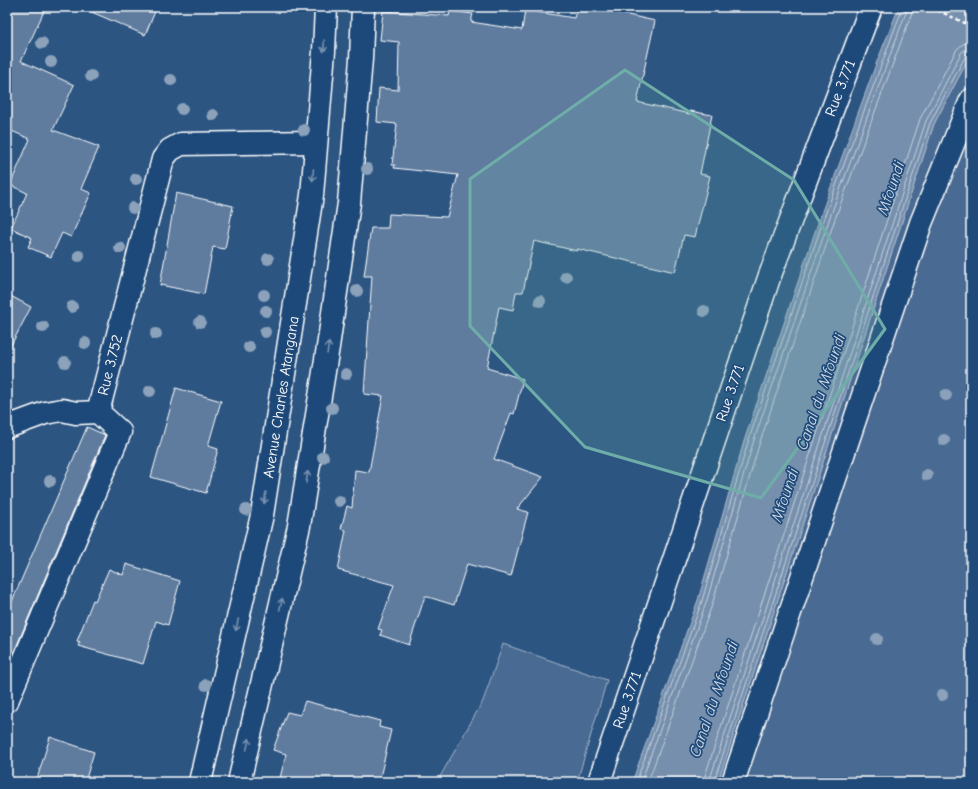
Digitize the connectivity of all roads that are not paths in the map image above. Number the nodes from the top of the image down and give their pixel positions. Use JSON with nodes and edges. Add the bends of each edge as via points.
{"nodes":[{"id":1,"x":326,"y":7,"type":"edge"},
{"id":2,"x":363,"y":7,"type":"edge"},
{"id":3,"x":871,"y":7,"type":"edge"},
{"id":4,"x":971,"y":100,"type":"edge"},
{"id":5,"x":315,"y":142,"type":"junction"},
{"id":6,"x":98,"y":412,"type":"junction"},
{"id":7,"x":7,"y":427,"type":"edge"},
{"id":8,"x":7,"y":701,"type":"edge"},
{"id":9,"x":200,"y":782,"type":"edge"},
{"id":10,"x":239,"y":782,"type":"edge"},
{"id":11,"x":599,"y":782,"type":"edge"},
{"id":12,"x":733,"y":782,"type":"edge"}],
"edges":[{"from":1,"to":5,"type":"main road","name":"Avenue Charles Atangana","one_way":true},
{"from":10,"to":2,"type":"main road","one_way":true,"via":[[299,526],[328,347],[349,203]]},
{"from":3,"to":11,"type":"main road","name":"Rue 3.771","via":[[768,278]]},
{"from":4,"to":12,"type":"main road","via":[[921,223]]},
{"from":5,"to":6,"type":"main road","name":"Rue 3.752","via":[[181,144],[170,150],[163,158]]},
{"from":5,"to":9,"type":"main road","name":"Avenue Charles Atangana","one_way":true,"via":[[312,195],[262,515]]},
{"from":6,"to":7,"type":"main road","via":[[76,414],[62,410],[45,413]]},
{"from":6,"to":8,"type":"main road","name":"Rue 3.752","via":[[120,432]]}]}
